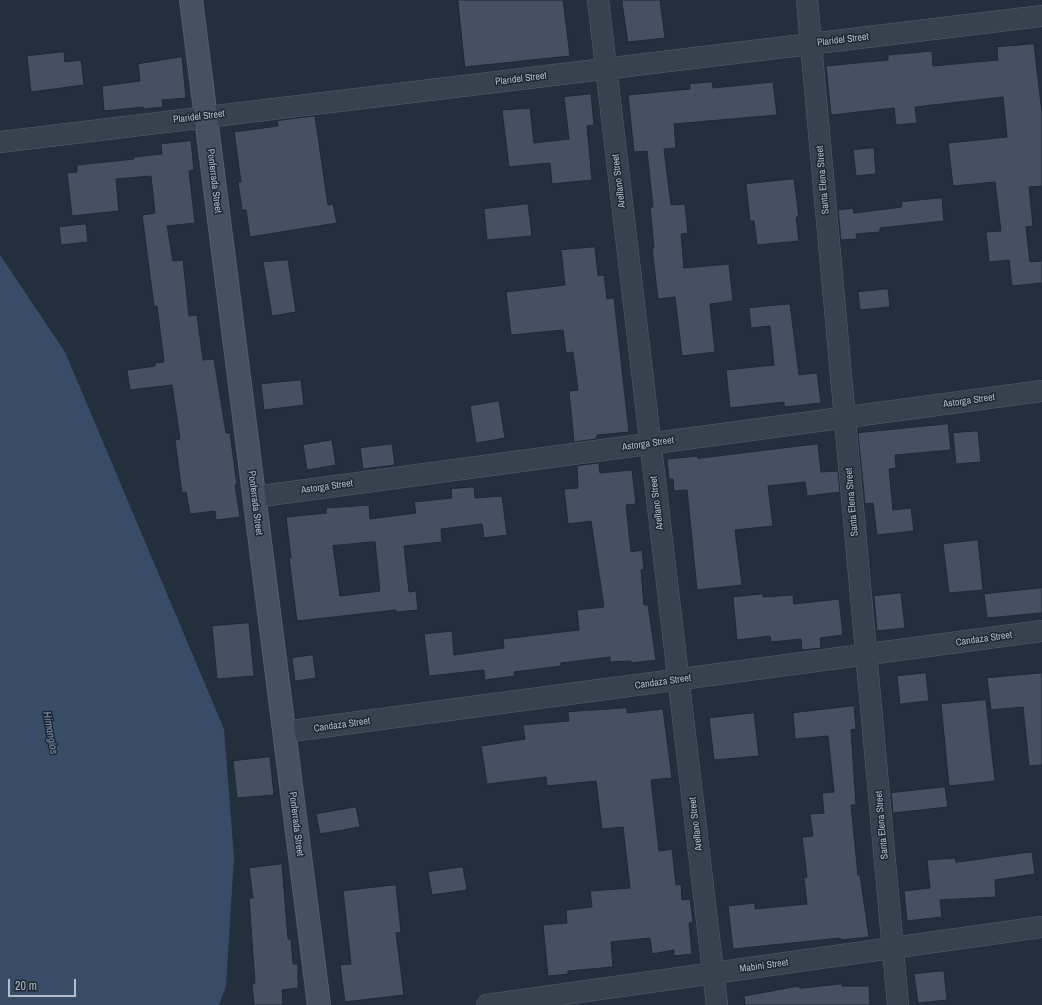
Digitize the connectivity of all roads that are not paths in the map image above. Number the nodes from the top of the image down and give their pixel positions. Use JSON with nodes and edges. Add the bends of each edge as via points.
{"nodes":[{"id":1,"x":191,"y":0,"type":"edge"},
{"id":2,"x":598,"y":0,"type":"edge"},
{"id":3,"x":807,"y":0,"type":"edge"},
{"id":4,"x":1042,"y":16,"type":"edge"},
{"id":5,"x":811,"y":44,"type":"junction"},
{"id":6,"x":606,"y":68,"type":"junction"},
{"id":7,"x":206,"y":117,"type":"junction"},
{"id":8,"x":0,"y":142,"type":"edge"},
{"id":9,"x":1042,"y":391,"type":"edge"},
{"id":10,"x":844,"y":418,"type":"junction"},
{"id":11,"x":650,"y":444,"type":"junction"},
{"id":12,"x":254,"y":497,"type":"junction"},
{"id":13,"x":1042,"y":631,"type":"edge"},
{"id":14,"x":866,"y":655,"type":"junction"},
{"id":15,"x":678,"y":680,"type":"junction"},
{"id":16,"x":284,"y":732,"type":"junction"},
{"id":17,"x":1042,"y":927,"type":"edge"},
{"id":18,"x":893,"y":948,"type":"junction"},
{"id":19,"x":713,"y":973,"type":"junction"},
{"id":20,"x":319,"y":1005,"type":"edge"},
{"id":21,"x":487,"y":1005,"type":"edge"},
{"id":22,"x":717,"y":1005,"type":"edge"},
{"id":23,"x":898,"y":1005,"type":"edge"}],
"edges":[{"from":1,"to":7,"type":"street","name":"Ponferrada Street"},
{"from":2,"to":6,"type":"street","name":"Arellano Street"},
{"from":3,"to":5,"type":"street","name":"Santa Elena Street"},
{"from":4,"to":5,"type":"street","name":"Plaridel Street"},
{"from":5,"to":6,"type":"street","name":"Plaridel Street"},
{"from":5,"to":10,"type":"street","name":"Santa Elena Street"},
{"from":6,"to":7,"type":"street","name":"Plaridel Street"},
{"from":6,"to":11,"type":"street","name":"Arellano Street"},
{"from":7,"to":8,"type":"street","name":"Plaridel Street"},
{"from":7,"to":12,"type":"street","name":"Ponferrada Street"},
{"from":9,"to":10,"type":"street","name":"Astorga Street"},
{"from":10,"to":11,"type":"street","name":"Astorga Street"},
{"from":10,"to":14,"type":"street","name":"Santa Elena Street"},
{"from":11,"to":12,"type":"street","name":"Astorga Street"},
{"from":11,"to":15,"type":"street","name":"Arellano Street"},
{"from":12,"to":16,"type":"street","name":"Ponferrada Street"},
{"from":13,"to":14,"type":"street","name":"Candaza Street"},
{"from":14,"to":15,"type":"street","name":"Candaza Street"},
{"from":14,"to":18,"type":"street","name":"Santa Elena Street"},
{"from":15,"to":16,"type":"street","name":"Candaza Street"},
{"from":15,"to":19,"type":"street","name":"Arellano Street"},
{"from":16,"to":20,"type":"street","name":"Ponferrada Street"},
{"from":17,"to":18,"type":"street","name":"Mabini Street"},
{"from":18,"to":19,"type":"street","name":"Mabini Street"},
{"from":18,"to":23,"type":"street","name":"Santa Elena Street"},
{"from":19,"to":21,"type":"street","name":"Mabini Street"},
{"from":19,"to":22,"type":"street","name":"Arellano Street"}]}
